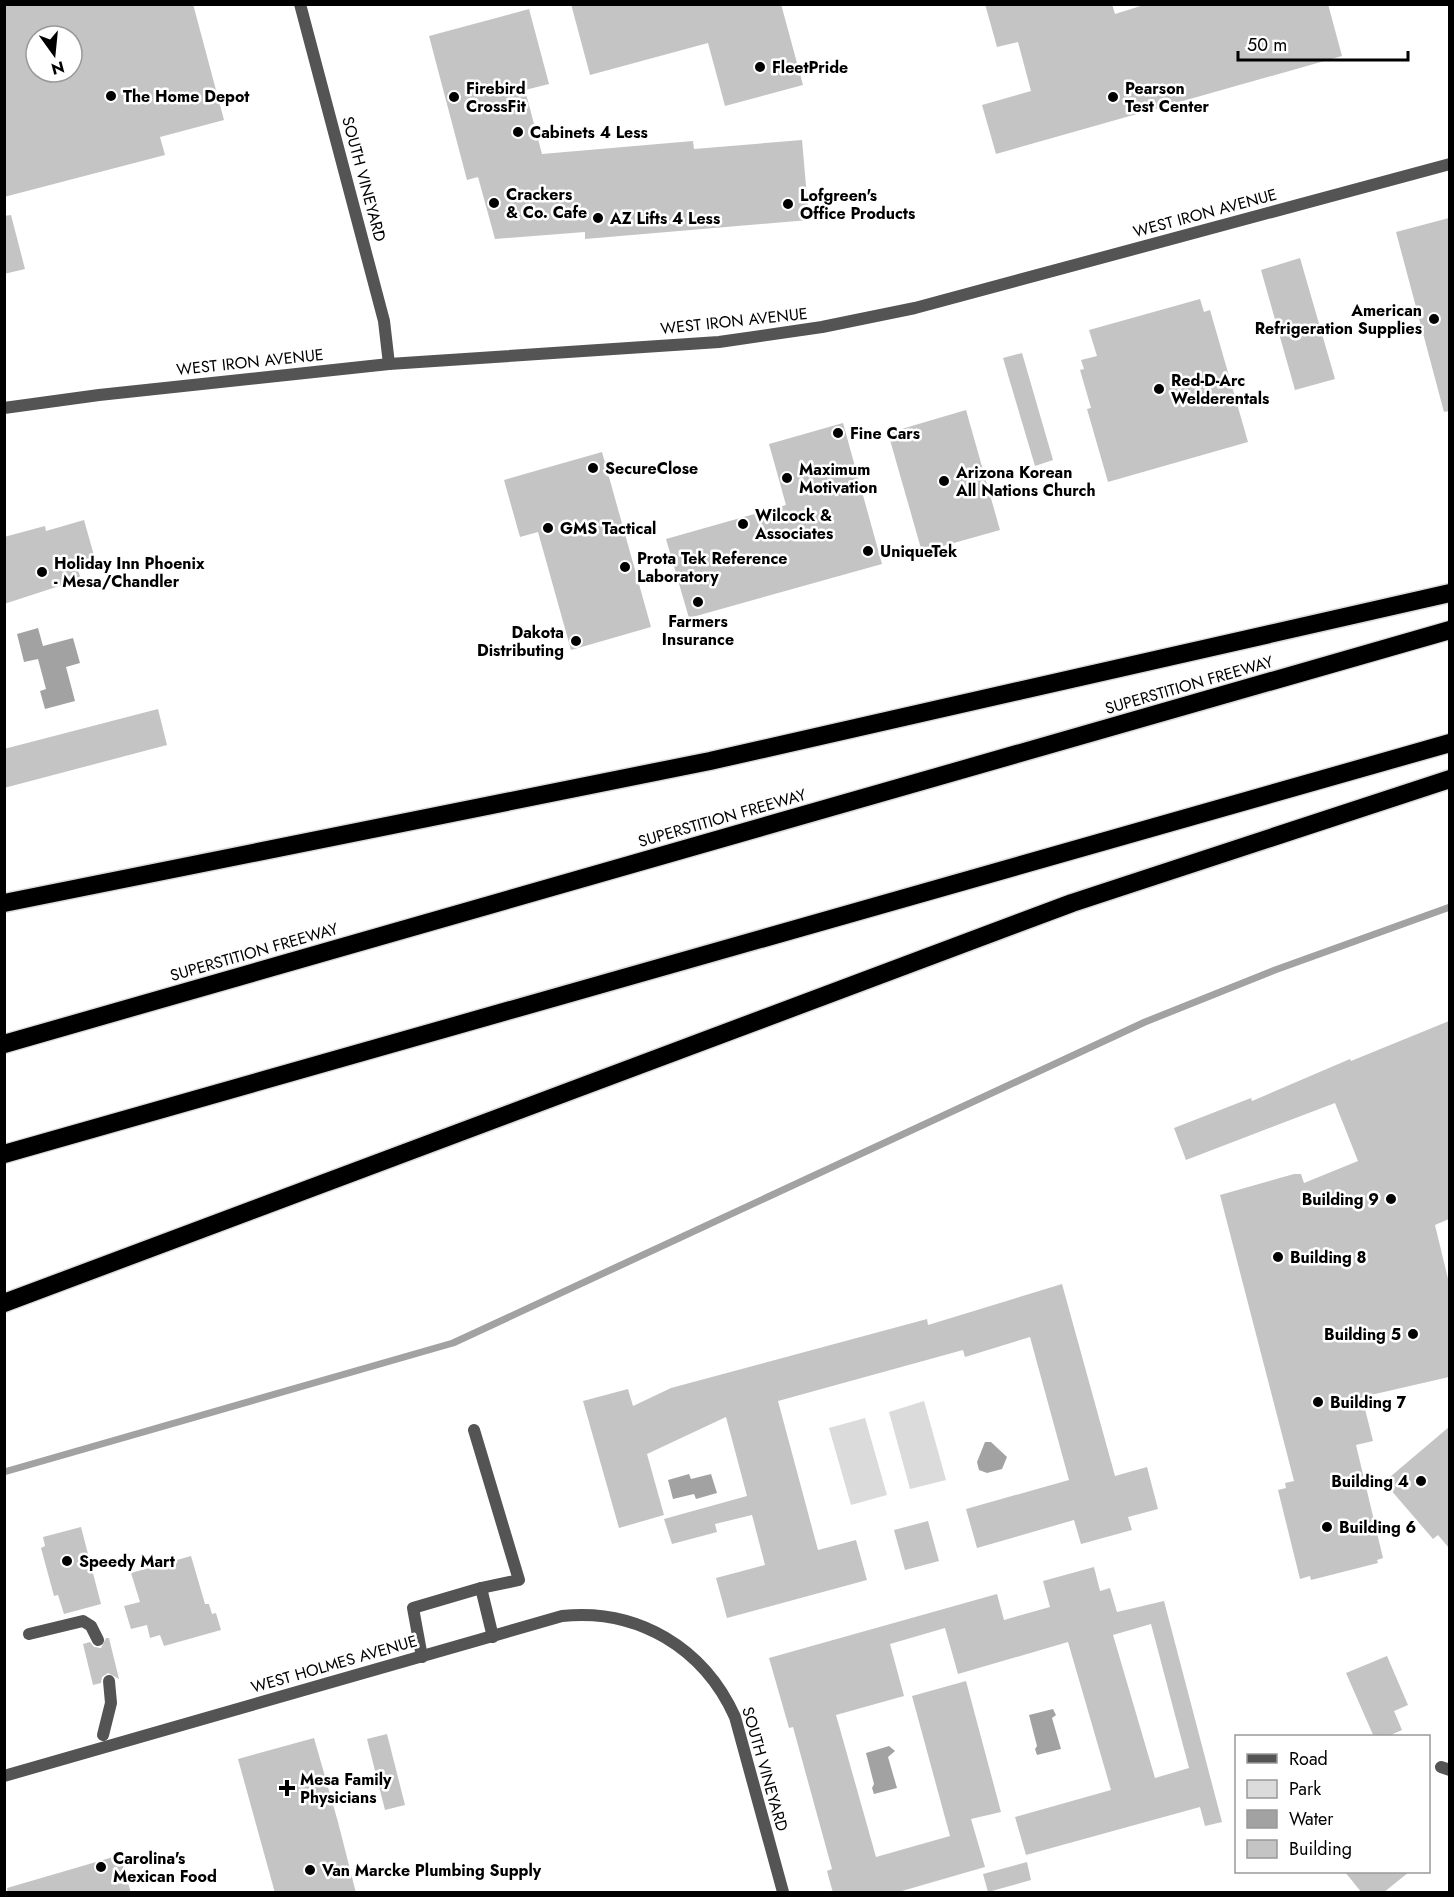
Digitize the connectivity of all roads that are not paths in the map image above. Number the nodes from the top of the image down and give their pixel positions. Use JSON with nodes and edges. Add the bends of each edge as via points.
{"nodes":[{"id":1,"x":300,"y":4,"type":"edge"},
{"id":2,"x":1449,"y":164,"type":"edge"},
{"id":3,"x":388,"y":364,"type":"junction"},
{"id":4,"x":4,"y":408,"type":"edge"},
{"id":5,"x":1449,"y":593,"type":"edge"},
{"id":6,"x":1449,"y":630,"type":"edge"},
{"id":7,"x":1449,"y":743,"type":"edge"},
{"id":8,"x":1449,"y":778,"type":"edge"},
{"id":9,"x":4,"y":903,"type":"edge"},
{"id":10,"x":4,"y":1044,"type":"edge"},
{"id":11,"x":4,"y":1154,"type":"edge"},
{"id":12,"x":4,"y":1303,"type":"edge"},
{"id":13,"x":474,"y":1430,"type":"dead end"},
{"id":14,"x":481,"y":1588,"type":"junction"},
{"id":15,"x":29,"y":1634,"type":"dead end"},
{"id":16,"x":493,"y":1638,"type":"junction"},
{"id":17,"x":98,"y":1640,"type":"dead end"},
{"id":18,"x":671,"y":1640,"type":"joint"},
{"id":19,"x":422,"y":1656,"type":"junction"},
{"id":20,"x":109,"y":1681,"type":"dead end"},
{"id":21,"x":103,"y":1735,"type":"dead end"},
{"id":22,"x":4,"y":1776,"type":"edge"},
{"id":23,"x":783,"y":1893,"type":"edge"}],
"edges":[{"from":1,"to":3,"type":"street","name":"SOUTH VINEYARD","via":[[381,311]]},
{"from":2,"to":3,"type":"street","name":"WEST IRON AVENUE","via":[[915,308],[822,327],[719,342]]},
{"from":3,"to":4,"type":"street","name":"WEST IRON AVENUE"},
{"from":5,"to":9,"type":"highway","via":[[710,761]]},
{"from":6,"to":10,"type":"highway","name":"SUPERSTITION FREEWAY"},
{"from":7,"to":11,"type":"highway"},
{"from":8,"to":12,"type":"highway","via":[[1072,903]]},
{"from":13,"to":14,"type":"street","via":[[519,1580]]},
{"from":14,"to":16,"type":"street"},
{"from":14,"to":19,"type":"street","via":[[413,1608]]},
{"from":15,"to":17,"type":"street","via":[[83,1621],[91,1626]]},
{"from":16,"to":18,"type":"street","name":"WEST HOLMES AVENUE","via":[[562,1616],[590,1614],[619,1618]]},
{"from":16,"to":19,"type":"street","name":"WEST HOLMES AVENUE"},
{"from":18,"to":23,"type":"street","name":"SOUTH VINEYARD","via":[[693,1656],[725,1696],[735,1717]]},
{"from":19,"to":22,"type":"street","name":"WEST HOLMES AVENUE"},
{"from":20,"to":21,"type":"street","via":[[111,1703]]}]}
